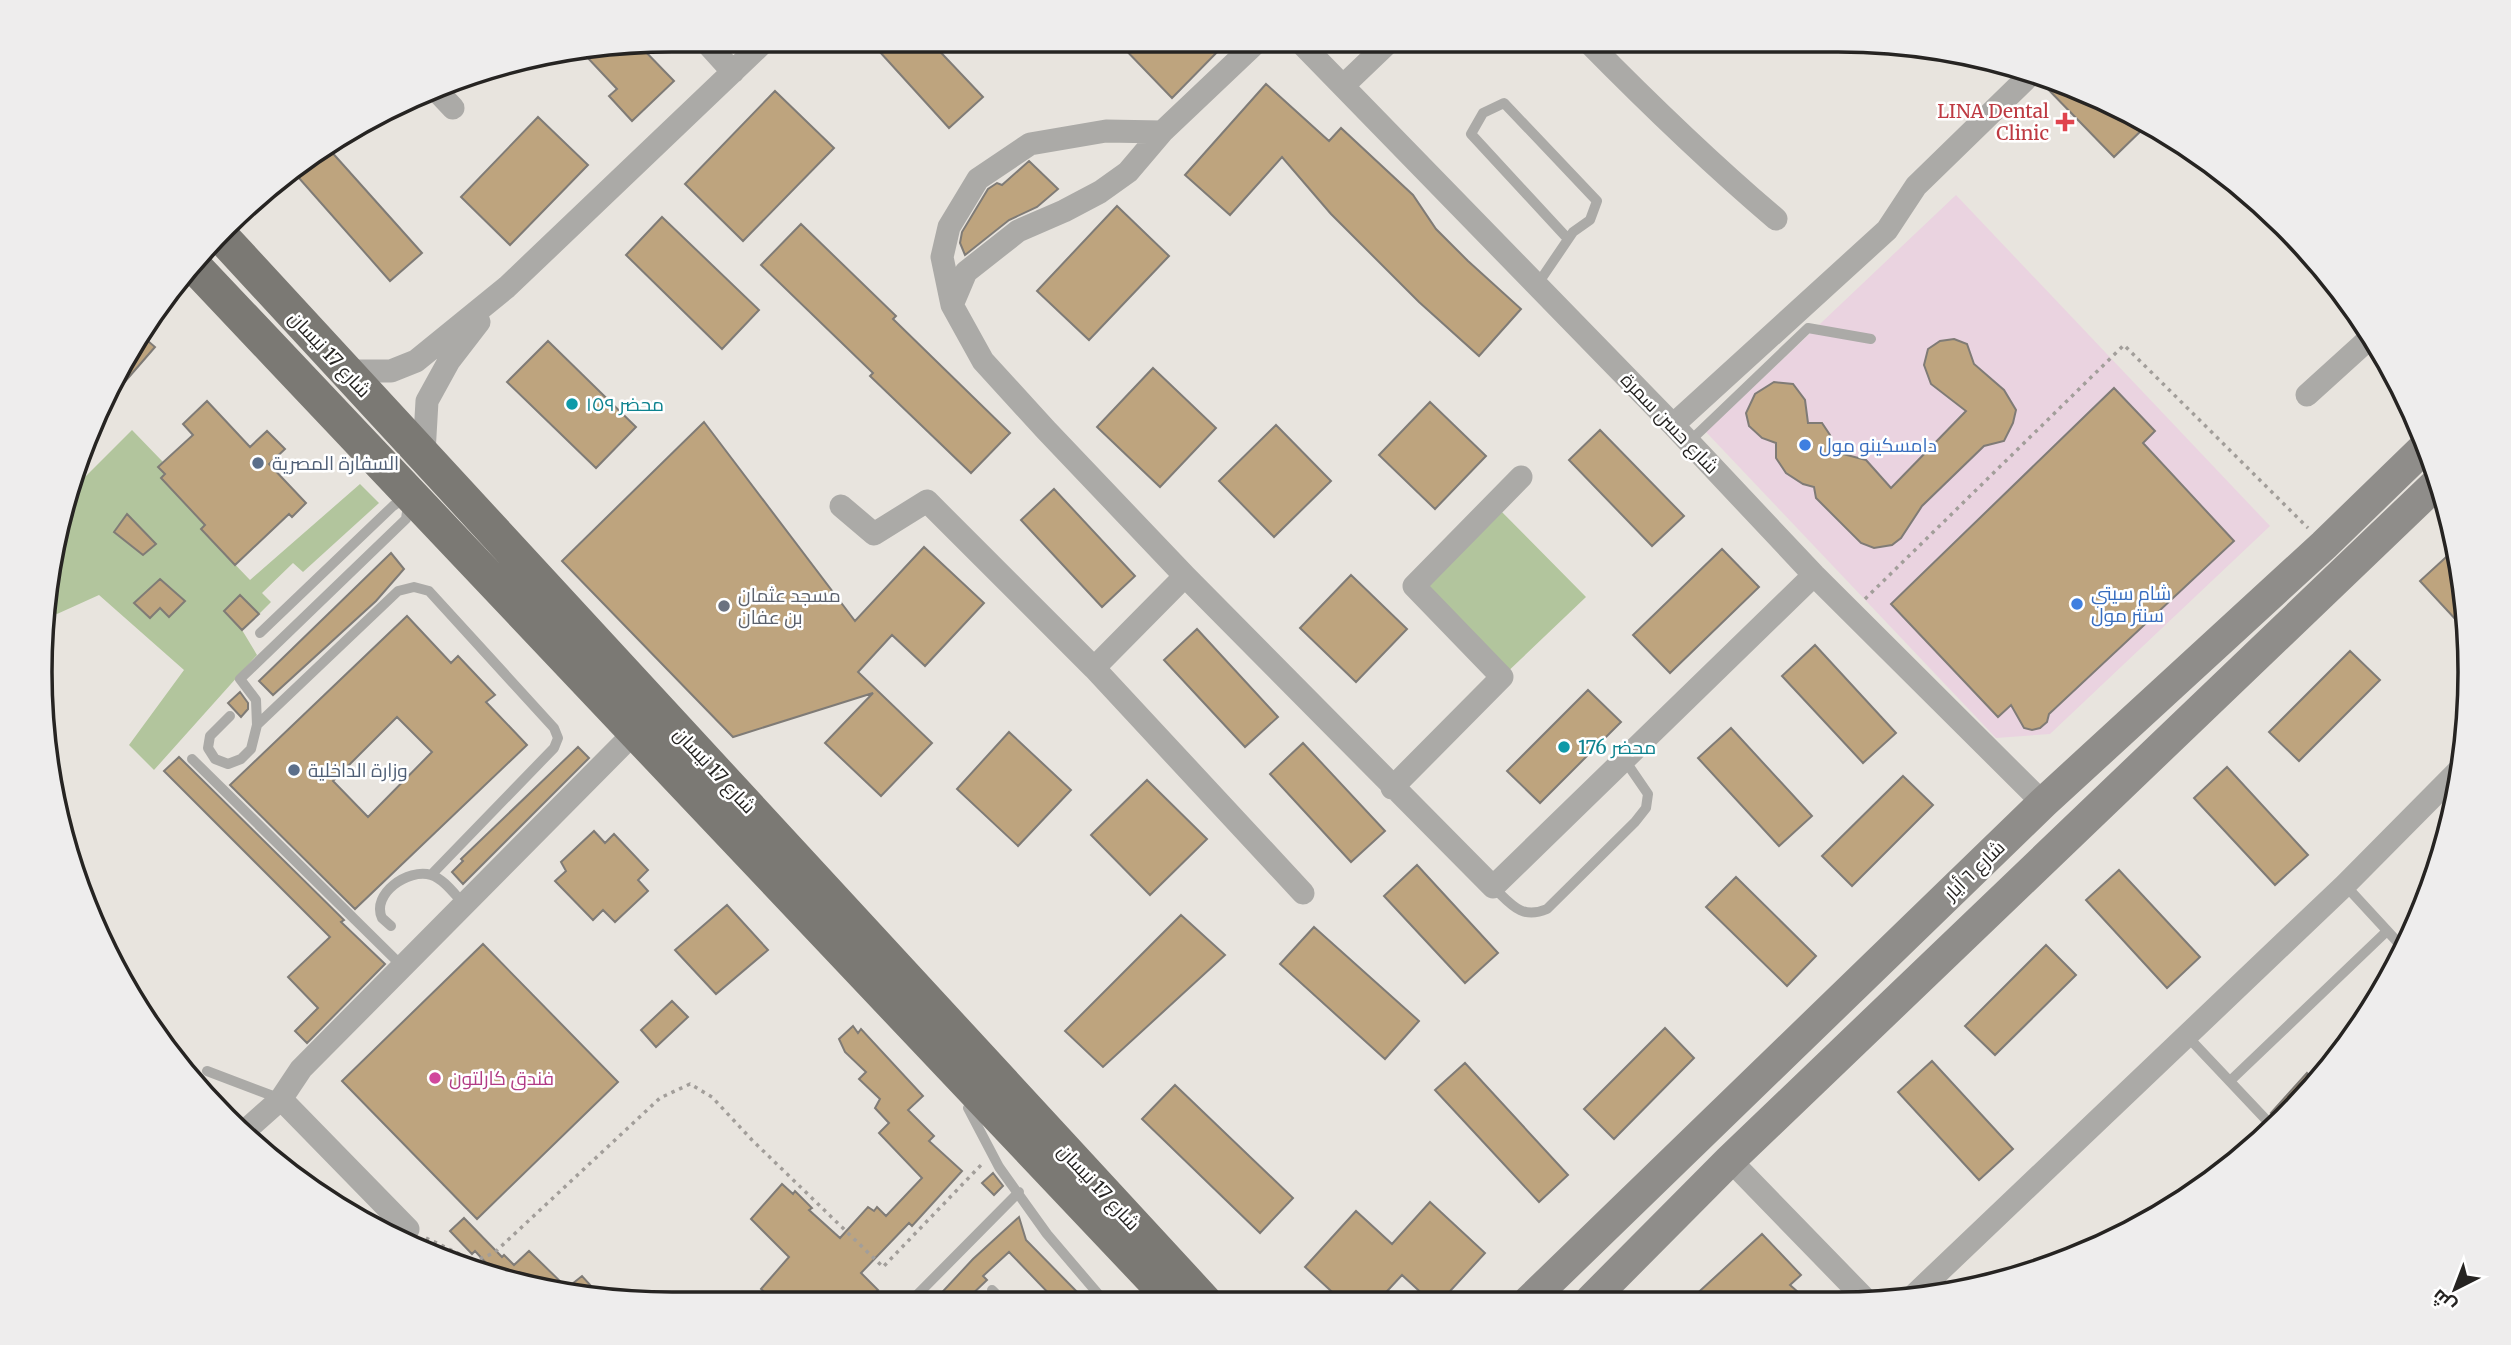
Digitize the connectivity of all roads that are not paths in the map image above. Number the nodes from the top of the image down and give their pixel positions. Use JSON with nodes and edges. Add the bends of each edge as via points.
{"nodes":[{"id":1,"x":715,"y":52,"type":"edge"},
{"id":2,"x":754,"y":52,"type":"edge"},
{"id":3,"x":1246,"y":52,"type":"edge"},
{"id":4,"x":1311,"y":52,"type":"edge"},
{"id":5,"x":1378,"y":52,"type":"edge"},
{"id":6,"x":1598,"y":52,"type":"edge"},
{"id":7,"x":733,"y":72,"type":"junction"},
{"id":8,"x":2024,"y":81,"type":"edge"},
{"id":9,"x":1344,"y":85,"type":"junction"},
{"id":10,"x":443,"y":97,"type":"edge"},
{"id":11,"x":453,"y":108,"type":"dead end"},
{"id":12,"x":1162,"y":132,"type":"junction"},
{"id":13,"x":1776,"y":219,"type":"dead end"},
{"id":14,"x":1568,"y":239,"type":"junction"},
{"id":15,"x":227,"y":242,"type":"edge"},
{"id":16,"x":200,"y":271,"type":"edge"},
{"id":17,"x":1537,"y":285,"type":"junction"},
{"id":18,"x":507,"y":287,"type":"junction"},
{"id":19,"x":952,"y":305,"type":"junction"},
{"id":20,"x":1871,"y":339,"type":"dead end"},
{"id":21,"x":2363,"y":344,"type":"edge"},
{"id":22,"x":346,"y":371,"type":"junction"},
{"id":23,"x":2307,"y":395,"type":"dead end"},
{"id":24,"x":1673,"y":425,"type":"junction"},
{"id":25,"x":1689,"y":442,"type":"junction"},
{"id":26,"x":424,"y":453,"type":"junction"},
{"id":27,"x":2418,"y":453,"type":"edge"},
{"id":28,"x":1521,"y":477,"type":"dead end"},
{"id":29,"x":2431,"y":489,"type":"edge"},
{"id":30,"x":841,"y":506,"type":"dead end"},
{"id":31,"x":422,"y":519,"type":"junction"},
{"id":32,"x":1814,"y":575,"type":"junction"},
{"id":33,"x":1185,"y":576,"type":"junction"},
{"id":34,"x":260,"y":633,"type":"dead end"},
{"id":35,"x":1094,"y":668,"type":"junction"},
{"id":36,"x":230,"y":716,"type":"dead end"},
{"id":37,"x":257,"y":725,"type":"junction"},
{"id":38,"x":635,"y":732,"type":"junction"},
{"id":39,"x":1624,"y":759,"type":"junction"},
{"id":40,"x":192,"y":760,"type":"dead end"},
{"id":41,"x":2449,"y":780,"type":"edge"},
{"id":42,"x":1392,"y":788,"type":"junction"},
{"id":43,"x":2043,"y":803,"type":"junction"},
{"id":44,"x":431,"y":875,"type":"junction"},
{"id":45,"x":2345,"y":885,"type":"junction"},
{"id":46,"x":1493,"y":887,"type":"junction"},
{"id":47,"x":802,"y":890,"type":"junction"},
{"id":48,"x":1303,"y":893,"type":"dead end"},
{"id":49,"x":464,"y":904,"type":"junction"},
{"id":50,"x":391,"y":926,"type":"dead end"},
{"id":51,"x":2387,"y":932,"type":"junction"},
{"id":52,"x":2397,"y":942,"type":"edge"},
{"id":53,"x":403,"y":967,"type":"junction"},
{"id":54,"x":2186,"y":1035,"type":"junction"},
{"id":55,"x":207,"y":1071,"type":"dead end"},
{"id":56,"x":2230,"y":1081,"type":"junction"},
{"id":57,"x":281,"y":1099,"type":"junction"},
{"id":58,"x":968,"y":1108,"type":"junction"},
{"id":59,"x":2267,"y":1120,"type":"edge"},
{"id":60,"x":250,"y":1126,"type":"edge"},
{"id":61,"x":1730,"y":1160,"type":"junction"},
{"id":62,"x":1019,"y":1192,"type":"junction"},
{"id":63,"x":408,"y":1230,"type":"road end"},
{"id":64,"x":1554,"y":1275,"type":"junction"},
{"id":65,"x":1923,"y":1286,"type":"edge"},
{"id":66,"x":920,"y":1292,"type":"edge"},
{"id":67,"x":1096,"y":1292,"type":"edge"},
{"id":68,"x":1133,"y":1292,"type":"edge"},
{"id":69,"x":1165,"y":1292,"type":"edge"},
{"id":70,"x":1195,"y":1292,"type":"edge"},
{"id":71,"x":1223,"y":1292,"type":"edge"},
{"id":72,"x":1538,"y":1292,"type":"edge"},
{"id":73,"x":1570,"y":1292,"type":"edge"},
{"id":74,"x":1599,"y":1292,"type":"edge"},
{"id":75,"x":1858,"y":1292,"type":"edge"}],
"edges":[{"from":1,"to":7,"type":"street"},
{"from":2,"to":7,"type":"street"},
{"from":3,"to":12,"type":"street"},
{"from":4,"to":9,"type":"street","name":"شارع حسن سمرة"},
{"from":5,"to":9,"type":"street"},
{"from":6,"to":13,"type":"street"},
{"from":7,"to":18,"type":"street"},
{"from":8,"to":24,"type":"street","via":[[1916,186],[1887,230]]},
{"from":9,"to":17,"type":"street","name":"شارع حسن سمرة"},
{"from":10,"to":11,"type":"street"},
{"from":12,"to":19,"type":"street","via":[[1128,172],[1100,192],[1018,231],[966,272]]},
{"from":12,"to":19,"type":"street","via":[[1106,131],[1030,144],[978,179],[948,227],[942,257]]},
{"from":14,"to":14,"type":"lane","via":[[1590,220],[1597,201],[1504,103],[1483,113],[1471,134]]},
{"from":14,"to":17,"type":"lane"},
{"from":15,"to":22,"type":"main road","name":"شارع 17 نيسان"},
{"from":16,"to":31,"type":"main road","name":"شارع 17 نيسان"},
{"from":17,"to":24,"type":"street","name":"شارع حسن سمرة"},
{"from":18,"to":22,"type":"street","via":[[416,361],[391,371]]},
{"from":18,"to":26,"type":"street","via":[[449,361],[427,401]]},
{"from":19,"to":33,"type":"street","via":[[983,361]]},
{"from":20,"to":25,"type":"lane","via":[[1808,328]]},
{"from":21,"to":23,"type":"street"},
{"from":22,"to":26,"type":"main road","name":"شارع 17 نيسان"},
{"from":24,"to":25,"type":"street","name":"شارع حسن سمرة"},
{"from":25,"to":32,"type":"street","name":"شارع حسن سمرة"},
{"from":26,"to":47,"type":"main road","name":"شارع 17 نيسان"},
{"from":27,"to":43,"type":"main road","name":"شارع ٦ أيار"},
{"from":28,"to":42,"type":"street","via":[[1414,586],[1502,677]]},
{"from":29,"to":61,"type":"main road","name":"شارع ٦ أيار"},
{"from":30,"to":35,"type":"street","via":[[874,534],[927,501]]},
{"from":31,"to":34,"type":"lane","via":[[393,506]]},
{"from":31,"to":37,"type":"lane","via":[[240,679],[256,700]]},
{"from":31,"to":38,"type":"main road","name":"شارع 17 نيسان"},
{"from":32,"to":39,"type":"street"},
{"from":32,"to":43,"type":"street","name":"شارع حسن سمرة"},
{"from":33,"to":35,"type":"street"},
{"from":33,"to":42,"type":"street"},
{"from":35,"to":48,"type":"street"},
{"from":36,"to":37,"type":"lane","via":[[210,736],[208,748],[215,759],[228,764],[251,749]]},
{"from":37,"to":44,"type":"lane","via":[[398,591],[414,587],[429,591],[554,728],[558,738],[554,748]]},
{"from":38,"to":47,"type":"main road","name":"شارع 17 نيسان"},
{"from":38,"to":49,"type":"street"},
{"from":39,"to":46,"type":"street"},
{"from":39,"to":46,"type":"lane","via":[[1648,794],[1646,808],[1547,909],[1526,913]]},
{"from":40,"to":53,"type":"lane"},
{"from":41,"to":45,"type":"street"},
{"from":42,"to":46,"type":"street"},
{"from":43,"to":64,"type":"main road","name":"شارع ٦ أيار"},
{"from":44,"to":49,"type":"lane"},
{"from":44,"to":50,"type":"lane","via":[[407,877],[381,900],[379,913]]},
{"from":45,"to":51,"type":"lane"},
{"from":45,"to":54,"type":"street"},
{"from":47,"to":58,"type":"main road","via":[[806,933]]},
{"from":47,"to":69,"type":"main road","name":"شارع 17 نيسان"},
{"from":47,"to":70,"type":"main road","name":"شارع 17 نيسان"},
{"from":47,"to":71,"type":"main road","via":[[897,949]]},
{"from":49,"to":53,"type":"street"},
{"from":51,"to":52,"type":"lane"},
{"from":51,"to":56,"type":"lane"},
{"from":53,"to":57,"type":"street","via":[[301,1069]]},
{"from":54,"to":56,"type":"lane"},
{"from":54,"to":65,"type":"street"},
{"from":55,"to":57,"type":"lane"},
{"from":56,"to":59,"type":"lane"},
{"from":57,"to":60,"type":"street"},
{"from":57,"to":63,"type":"street"},
{"from":58,"to":62,"type":"lane","via":[[999,1167]]},
{"from":58,"to":68,"type":"main road"},
{"from":61,"to":74,"type":"main road","name":"شارع ٦ أيار"},
{"from":61,"to":75,"type":"street"},
{"from":62,"to":66,"type":"lane"},
{"from":62,"to":67,"type":"lane","via":[[1047,1234]]},
{"from":64,"to":72,"type":"main road","name":"شارع ٦ أيار"},
{"from":64,"to":73,"type":"main road"}]}
